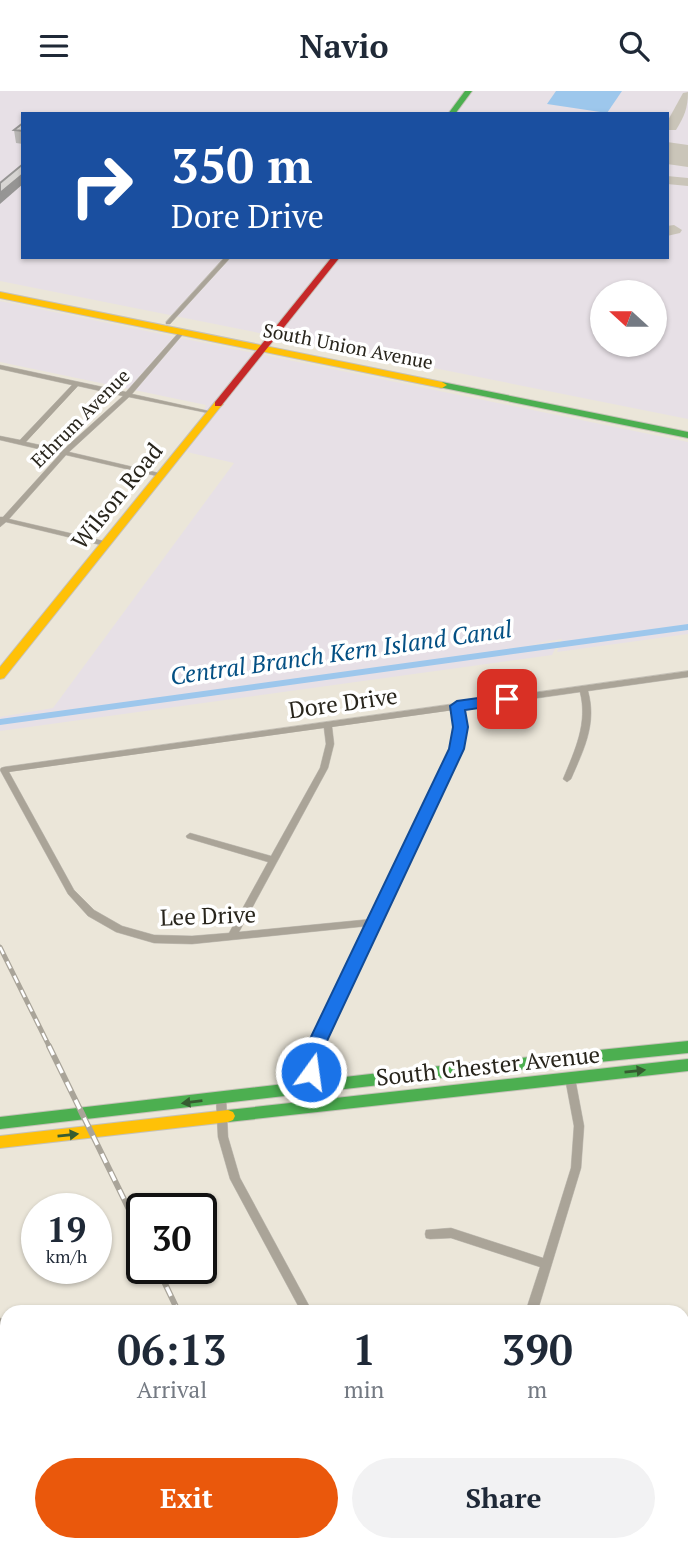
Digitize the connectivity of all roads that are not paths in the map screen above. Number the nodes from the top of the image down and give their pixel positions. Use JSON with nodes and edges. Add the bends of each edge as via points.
{"nodes":[{"id":1,"x":469,"y":91,"type":"edge"},
{"id":2,"x":453,"y":112,"type":"edge"},
{"id":3,"x":226,"y":259,"type":"edge"},
{"id":4,"x":334,"y":259,"type":"edge"},
{"id":5,"x":0,"y":292,"type":"edge"},
{"id":6,"x":168,"y":323,"type":"junction"},
{"id":7,"x":182,"y":333,"type":"junction"},
{"id":8,"x":265,"y":346,"type":"junction"},
{"id":9,"x":0,"y":367,"type":"edge"},
{"id":10,"x":76,"y":384,"type":"junction"},
{"id":11,"x":460,"y":385,"type":"junction"},
{"id":12,"x":127,"y":395,"type":"junction"},
{"id":13,"x":211,"y":413,"type":"junction"},
{"id":14,"x":594,"y":416,"type":"junction"},
{"id":15,"x":660,"y":422,"type":"junction"},
{"id":16,"x":687,"y":433,"type":"edge"},
{"id":17,"x":0,"y":438,"type":"edge"},
{"id":18,"x":21,"y":443,"type":"junction"},
{"id":19,"x":64,"y":453,"type":"junction"},
{"id":20,"x":161,"y":475,"type":"junction"},
{"id":21,"x":2,"y":521,"type":"edge"},
{"id":22,"x":105,"y":544,"type":"junction"},
{"id":23,"x":688,"y":674,"type":"edge"},
{"id":24,"x":0,"y":675,"type":"edge"},
{"id":25,"x":583,"y":689,"type":"junction"},
{"id":26,"x":457,"y":706,"type":"junction"},
{"id":27,"x":328,"y":725,"type":"junction"},
{"id":28,"x":4,"y":770,"type":"joint"},
{"id":29,"x":566,"y":779,"type":"dead end"},
{"id":30,"x":190,"y":836,"type":"dead end"},
{"id":31,"x":273,"y":860,"type":"junction"},
{"id":32,"x":374,"y":922,"type":"junction"},
{"id":33,"x":231,"y":936,"type":"junction"},
{"id":34,"x":688,"y":1047,"type":"edge"},
{"id":35,"x":688,"y":1065,"type":"edge"},
{"id":36,"x":570,"y":1078,"type":"junction"},
{"id":37,"x":313,"y":1088,"type":"junction"},
{"id":38,"x":221,"y":1098,"type":"junction"},
{"id":39,"x":315,"y":1106,"type":"junction"},
{"id":40,"x":222,"y":1117,"type":"junction"},
{"id":41,"x":0,"y":1123,"type":"edge"},
{"id":42,"x":0,"y":1142,"type":"edge"},
{"id":43,"x":430,"y":1234,"type":"dead end"},
{"id":44,"x":546,"y":1263,"type":"junction"},
{"id":45,"x":304,"y":1305,"type":"edge"},
{"id":46,"x":533,"y":1305,"type":"edge"}],
"edges":[{"from":1,"to":2,"type":"main road"},
{"from":3,"to":6,"type":"street"},
{"from":4,"to":8,"type":"main road","name":"Wilson Road"},
{"from":5,"to":6,"type":"main road","name":"South Union Avenue"},
{"from":5,"to":7,"type":"main road","name":"South Union Avenue"},
{"from":6,"to":8,"type":"main road","name":"South Union Avenue"},
{"from":7,"to":8,"type":"main road","name":"South Union Avenue"},
{"from":7,"to":12,"type":"street","name":"Ethrum Avenue"},
{"from":8,"to":11,"type":"main road","name":"South Union Avenue"},
{"from":8,"to":13,"type":"main road","name":"Wilson Road"},
{"from":9,"to":10,"type":"street"},
{"from":10,"to":12,"type":"street"},
{"from":10,"to":18,"type":"street"},
{"from":11,"to":14,"type":"main road","name":"South Union Avenue"},
{"from":11,"to":15,"type":"main road","name":"South Union Avenue"},
{"from":12,"to":13,"type":"street"},
{"from":12,"to":19,"type":"street","name":"Ethrum Avenue"},
{"from":13,"to":20,"type":"main road","name":"Wilson Road"},
{"from":14,"to":15,"type":"main road"},
{"from":14,"to":16,"type":"main road","name":"South Union Avenue"},
{"from":15,"to":16,"type":"main road","name":"South Union Avenue"},
{"from":17,"to":18,"type":"street"},
{"from":18,"to":19,"type":"street"},
{"from":19,"to":20,"type":"street"},
{"from":19,"to":21,"type":"street","name":"Ethrum Avenue"},
{"from":20,"to":22,"type":"main road","name":"Wilson Road"},
{"from":21,"to":22,"type":"street"},
{"from":22,"to":24,"type":"main road","name":"Wilson Road"},
{"from":23,"to":25,"type":"street","name":"Dore Drive"},
{"from":25,"to":26,"type":"street","name":"Dore Drive"},
{"from":25,"to":29,"type":"street","via":[[588,723]]},
{"from":26,"to":27,"type":"street","name":"Dore Drive"},
{"from":26,"to":32,"type":"street","via":[[461,727],[457,749]]},
{"from":27,"to":28,"type":"street","name":"Dore Drive"},
{"from":27,"to":31,"type":"street","via":[[330,744],[324,768]]},
{"from":28,"to":33,"type":"street","name":"Lee Drive","via":[[71,892],[91,913],[120,929],[154,939]]},
{"from":30,"to":31,"type":"street"},
{"from":31,"to":33,"type":"street"},
{"from":32,"to":33,"type":"street","name":"Lee Drive"},
{"from":32,"to":37,"type":"street","via":[[317,1043]]},
{"from":34,"to":37,"type":"main road","name":"South Chester Avenue"},
{"from":36,"to":35,"type":"main road","name":"South Chester Avenue","one_way":true},
{"from":36,"to":39,"type":"main road","name":"South Chester Avenue"},
{"from":36,"to":44,"type":"street","via":[[579,1146]]},
{"from":37,"to":38,"type":"main road","name":"South Chester Avenue"},
{"from":37,"to":39,"type":"street"},
{"from":38,"to":40,"type":"street"},
{"from":38,"to":41,"type":"main road","name":"South Chester Avenue","one_way":true},
{"from":39,"to":40,"type":"main road","name":"South Chester Avenue"},
{"from":42,"to":40,"type":"main road","name":"South Chester Avenue","one_way":true},
{"from":40,"to":45,"type":"street","via":[[235,1179]]},
{"from":43,"to":44,"type":"street","via":[[451,1233]]},
{"from":44,"to":46,"type":"street"}]}
